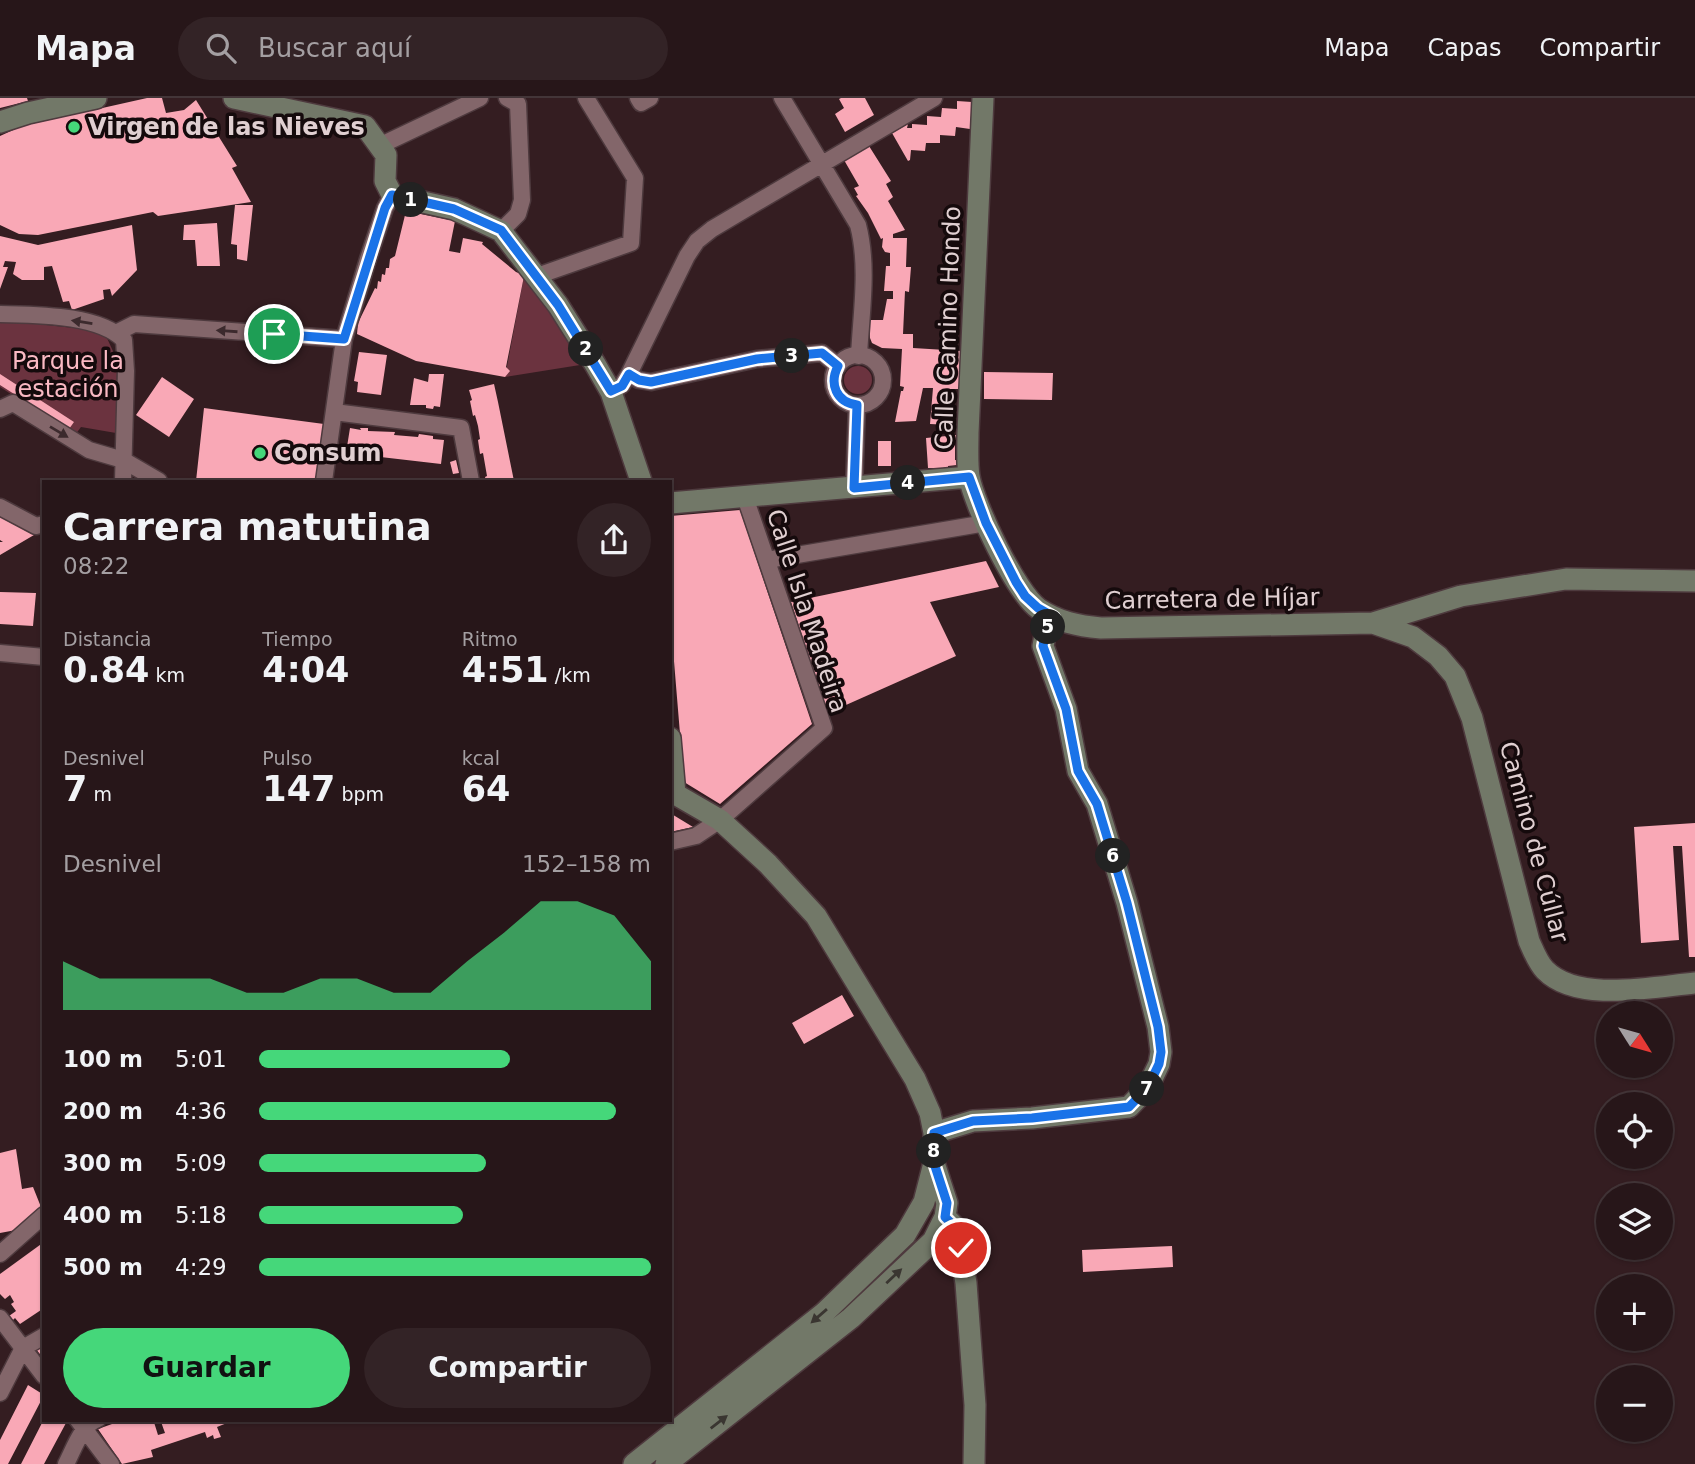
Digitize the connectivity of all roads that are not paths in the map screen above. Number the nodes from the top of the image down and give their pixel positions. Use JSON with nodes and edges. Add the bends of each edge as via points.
{"nodes":[{"id":1,"x":96,"y":98,"type":"edge"},
{"id":2,"x":234,"y":98,"type":"edge"},
{"id":3,"x":480,"y":98,"type":"edge"},
{"id":4,"x":507,"y":98,"type":"edge"},
{"id":5,"x":586,"y":98,"type":"edge"},
{"id":6,"x":782,"y":98,"type":"edge"},
{"id":7,"x":934,"y":98,"type":"edge"},
{"id":8,"x":983,"y":98,"type":"edge"},
{"id":9,"x":0,"y":122,"type":"edge"},
{"id":10,"x":379,"y":146,"type":"junction"},
{"id":11,"x":822,"y":163,"type":"junction"},
{"id":12,"x":392,"y":195,"type":"junction"},
{"id":13,"x":501,"y":230,"type":"junction"},
{"id":14,"x":537,"y":276,"type":"junction"},
{"id":15,"x":0,"y":314,"type":"edge"},
{"id":16,"x":116,"y":333,"type":"junction"},
{"id":17,"x":344,"y":339,"type":"junction"},
{"id":18,"x":859,"y":356,"type":"junction"},
{"id":19,"x":838,"y":366,"type":"junction"},
{"id":20,"x":629,"y":374,"type":"junction"},
{"id":21,"x":611,"y":391,"type":"junction"},
{"id":22,"x":857,"y":405,"type":"junction"},
{"id":23,"x":0,"y":408,"type":"edge"},
{"id":24,"x":334,"y":412,"type":"junction"},
{"id":25,"x":124,"y":460,"type":"junction"},
{"id":26,"x":969,"y":477,"type":"junction"},
{"id":27,"x":123,"y":480,"type":"edge"},
{"id":28,"x":157,"y":480,"type":"edge"},
{"id":29,"x":324,"y":480,"type":"edge"},
{"id":30,"x":471,"y":480,"type":"edge"},
{"id":31,"x":641,"y":480,"type":"edge"},
{"id":32,"x":854,"y":488,"type":"junction"},
{"id":33,"x":745,"y":497,"type":"junction"},
{"id":34,"x":672,"y":503,"type":"edge"},
{"id":35,"x":0,"y":507,"type":"edge"},
{"id":36,"x":986,"y":523,"type":"junction"},
{"id":37,"x":42,"y":524,"type":"edge"},
{"id":38,"x":767,"y":559,"type":"junction"},
{"id":39,"x":1695,"y":581,"type":"edge"},
{"id":40,"x":1054,"y":617,"type":"junction"},
{"id":41,"x":1373,"y":623,"type":"junction"},
{"id":42,"x":0,"y":653,"type":"edge"},
{"id":43,"x":42,"y":657,"type":"edge"},
{"id":44,"x":672,"y":775,"type":"edge"},
{"id":45,"x":673,"y":793,"type":"edge"},
{"id":46,"x":720,"y":820,"type":"junction"},
{"id":47,"x":672,"y":842,"type":"edge"},
{"id":48,"x":1695,"y":983,"type":"edge"},
{"id":49,"x":934,"y":1133,"type":"junction"},
{"id":50,"x":934,"y":1163,"type":"junction"},
{"id":51,"x":42,"y":1216,"type":"edge"},
{"id":52,"x":945,"y":1217,"type":"junction"},
{"id":53,"x":905,"y":1236,"type":"junction"},
{"id":54,"x":0,"y":1254,"type":"edge"},
{"id":55,"x":0,"y":1318,"type":"edge"},
{"id":56,"x":42,"y":1337,"type":"edge"},
{"id":57,"x":23,"y":1348,"type":"junction"},
{"id":58,"x":42,"y":1373,"type":"edge"},
{"id":59,"x":0,"y":1393,"type":"edge"},
{"id":60,"x":81,"y":1424,"type":"edge"},
{"id":61,"x":66,"y":1464,"type":"edge"},
{"id":62,"x":111,"y":1464,"type":"edge"},
{"id":63,"x":634,"y":1464,"type":"edge"},
{"id":64,"x":666,"y":1464,"type":"edge"},
{"id":65,"x":974,"y":1464,"type":"edge"}],
"edges":[{"from":1,"to":9,"type":"street"},
{"from":2,"to":10,"type":"street","via":[[365,126]]},
{"from":3,"to":10,"type":"street"},
{"from":4,"to":13,"type":"street","via":[[518,104],[522,200],[518,214]]},
{"from":5,"to":14,"type":"street","via":[[635,178],[631,243]]},
{"from":6,"to":11,"type":"street"},
{"from":7,"to":11,"type":"street"},
{"from":8,"to":26,"type":"street","name":"Calle Camino Hondo"},
{"from":10,"to":12,"type":"street","via":[[386,155],[385,181]]},
{"from":11,"to":18,"type":"street","via":[[858,225],[863,245]]},
{"from":11,"to":20,"type":"street","via":[[697,241]]},
{"from":12,"to":13,"type":"street","via":[[454,209]]},
{"from":12,"to":17,"type":"street"},
{"from":13,"to":14,"type":"street"},
{"from":14,"to":21,"type":"street"},
{"from":16,"to":15,"type":"street","one_way":true,"via":[[104,326],[41,315]]},
{"from":17,"to":16,"type":"street","one_way":true,"via":[[134,324]]},
{"from":16,"to":25,"type":"street","via":[[124,340]]},
{"from":17,"to":24,"type":"street"},
{"from":18,"to":19,"type":"street"},
{"from":18,"to":22,"type":"street","via":[[874,362],[882,386],[873,400]]},
{"from":19,"to":20,"type":"street","via":[[822,353],[757,359],[651,382]]},
{"from":19,"to":22,"type":"street","via":[[834,388],[843,400]]},
{"from":20,"to":21,"type":"street","via":[[622,386]]},
{"from":21,"to":31,"type":"street"},
{"from":22,"to":32,"type":"street"},
{"from":23,"to":25,"type":"street","one_way":true,"via":[[13,403],[89,450]]},
{"from":24,"to":29,"type":"street"},
{"from":24,"to":30,"type":"street","via":[[461,428]]},
{"from":25,"to":27,"type":"street"},
{"from":25,"to":28,"type":"street"},
{"from":26,"to":32,"type":"street"},
{"from":26,"to":36,"type":"street","name":"Calle Camino Hondo"},
{"from":32,"to":33,"type":"street"},
{"from":33,"to":34,"type":"street"},
{"from":33,"to":38,"type":"street","name":"Calle Isla Madeira"},
{"from":35,"to":37,"type":"street","via":[[36,526]]},
{"from":36,"to":38,"type":"street"},
{"from":36,"to":40,"type":"street","name":"Calle Camino Hondo","via":[[1025,596]]},
{"from":38,"to":46,"type":"street","name":"Calle Isla Madeira","via":[[824,728]]},
{"from":39,"to":41,"type":"street","via":[[1566,579],[1461,596]]},
{"from":40,"to":41,"type":"street","name":"Carretera de Híjar","via":[[1080,627],[1101,628]]},
{"from":40,"to":49,"type":"street","via":[[1043,646],[1066,709],[1078,771],[1097,804],[1127,903],[1158,1027],[1159,1064],[1148,1087],[1129,1107],[973,1121]]},
{"from":41,"to":48,"type":"street","name":"Camino de Cúllar","via":[[1413,637],[1455,676],[1472,719],[1529,941],[1544,969],[1561,981],[1594,990]]},
{"from":42,"to":43,"type":"street"},
{"from":44,"to":45,"type":"street"},
{"from":45,"to":46,"type":"street"},
{"from":46,"to":47,"type":"street","via":[[696,836]]},
{"from":46,"to":49,"type":"street","via":[[816,916],[915,1079]]},
{"from":49,"to":50,"type":"street"},
{"from":50,"to":52,"type":"street","via":[[947,1203]]},
{"from":50,"to":53,"type":"street","via":[[924,1202]]},
{"from":51,"to":54,"type":"street"},
{"from":52,"to":53,"type":"street","via":[[932,1218]]},
{"from":64,"to":52,"type":"street","one_way":true,"via":[[851,1318],[933,1241]]},
{"from":52,"to":65,"type":"street","via":[[957,1229],[966,1283],[975,1405]]},
{"from":53,"to":63,"type":"street","one_way":true,"via":[[824,1313]]},
{"from":55,"to":57,"type":"street"},
{"from":56,"to":57,"type":"street"},
{"from":57,"to":58,"type":"street"},
{"from":57,"to":59,"type":"street"},
{"from":60,"to":61,"type":"street"},
{"from":60,"to":62,"type":"street"}]}
